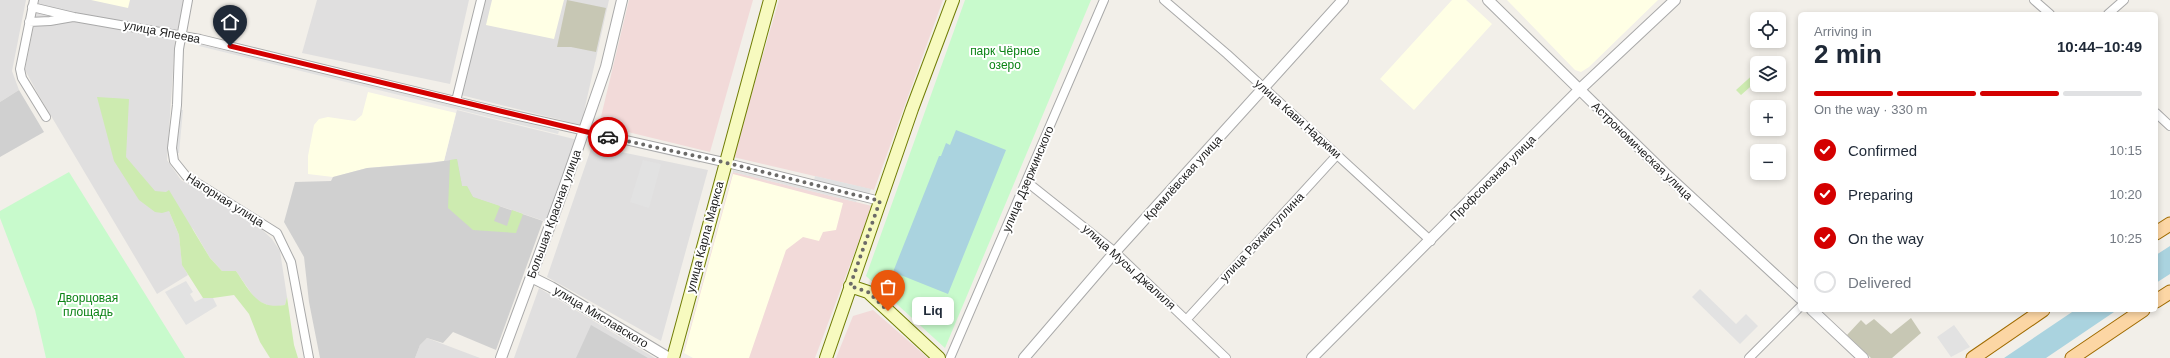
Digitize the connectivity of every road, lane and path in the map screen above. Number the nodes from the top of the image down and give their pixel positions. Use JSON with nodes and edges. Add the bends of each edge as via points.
{"nodes":[{"id":1,"x":188,"y":0,"type":"edge"},
{"id":2,"x":481,"y":0,"type":"edge"},
{"id":3,"x":622,"y":0,"type":"edge"},
{"id":4,"x":763,"y":0,"type":"edge"},
{"id":5,"x":770,"y":0,"type":"edge"},
{"id":6,"x":953,"y":0,"type":"edge"},
{"id":7,"x":1104,"y":0,"type":"edge"},
{"id":8,"x":1164,"y":0,"type":"edge"},
{"id":9,"x":1343,"y":0,"type":"edge"},
{"id":10,"x":1488,"y":0,"type":"edge"},
{"id":11,"x":1675,"y":0,"type":"edge"},
{"id":12,"x":2034,"y":0,"type":"edge"},
{"id":13,"x":2124,"y":0,"type":"edge"},
{"id":14,"x":33,"y":3,"type":"edge"},
{"id":15,"x":2048,"y":12,"type":"edge"},
{"id":16,"x":2110,"y":12,"type":"edge"},
{"id":17,"x":74,"y":16,"type":"junction"},
{"id":18,"x":29,"y":22,"type":"junction"},
{"id":19,"x":181,"y":35,"type":"junction"},
{"id":20,"x":1264,"y":89,"type":"junction"},
{"id":21,"x":1579,"y":90,"type":"junction"},
{"id":22,"x":456,"y":101,"type":"junction"},
{"id":23,"x":2158,"y":115,"type":"edge"},
{"id":24,"x":46,"y":117,"type":"dead end"},
{"id":25,"x":2170,"y":126,"type":"edge"},
{"id":26,"x":584,"y":131,"type":"junction"},
{"id":27,"x":1337,"y":155,"type":"junction"},
{"id":28,"x":722,"y":162,"type":"junction"},
{"id":29,"x":1028,"y":182,"type":"junction"},
{"id":30,"x":880,"y":201,"type":"junction"},
{"id":31,"x":2170,"y":224,"type":"edge"},
{"id":32,"x":2158,"y":232,"type":"edge"},
{"id":33,"x":1431,"y":241,"type":"junction"},
{"id":34,"x":1115,"y":252,"type":"junction"},
{"id":35,"x":532,"y":277,"type":"junction"},
{"id":36,"x":850,"y":286,"type":"junction"},
{"id":37,"x":2170,"y":292,"type":"edge"},
{"id":38,"x":1798,"y":296,"type":"edge"},
{"id":39,"x":2158,"y":300,"type":"edge"},
{"id":40,"x":1798,"y":310,"type":"edge"},
{"id":41,"x":1814,"y":312,"type":"edge"},
{"id":42,"x":2040,"y":312,"type":"edge"},
{"id":43,"x":2140,"y":312,"type":"edge"},
{"id":44,"x":1187,"y":319,"type":"junction"},
{"id":45,"x":309,"y":358,"type":"edge"},
{"id":46,"x":501,"y":358,"type":"edge"},
{"id":47,"x":669,"y":358,"type":"edge"},
{"id":48,"x":826,"y":358,"type":"edge"},
{"id":49,"x":940,"y":358,"type":"edge"},
{"id":50,"x":950,"y":358,"type":"edge"},
{"id":51,"x":1024,"y":358,"type":"edge"},
{"id":52,"x":1226,"y":358,"type":"edge"},
{"id":53,"x":1312,"y":358,"type":"edge"},
{"id":54,"x":1749,"y":358,"type":"edge"},
{"id":55,"x":1863,"y":358,"type":"edge"},
{"id":56,"x":1973,"y":358,"type":"edge"},
{"id":57,"x":2072,"y":358,"type":"edge"}],
"edges":[{"from":1,"to":19,"type":"street","name":"Нагорная улица"},
{"from":2,"to":22,"type":"street"},
{"from":3,"to":26,"type":"street","name":"Большая Красная улица","via":[[606,67]]},
{"from":4,"to":28,"type":"main road","name":"улица Карла Маркса"},
{"from":5,"to":28,"type":"main road","name":"улица Карла Маркса"},
{"from":6,"to":30,"type":"main road"},
{"from":7,"to":29,"type":"street","name":"улица Дзержинского"},
{"from":8,"to":20,"type":"street","name":"улица Кави Наджми"},
{"from":9,"to":20,"type":"street","name":"Кремлёвская улица"},
{"from":10,"to":21,"type":"street","name":"Астрономическая улица"},
{"from":11,"to":21,"type":"street","name":"Профсоюзная улица"},
{"from":12,"to":15,"type":"street"},
{"from":13,"to":16,"type":"street"},
{"from":14,"to":17,"type":"street","name":"улица Япеева"},
{"from":14,"to":18,"type":"street"},
{"from":17,"to":18,"type":"street","name":"улица Япеева"},
{"from":17,"to":19,"type":"street","name":"улица Япеева"},
{"from":18,"to":24,"type":"street","via":[[20,69],[22,78]]},
{"from":19,"to":22,"type":"street","name":"улица Япеева"},
{"from":19,"to":45,"type":"street","name":"Нагорная улица","via":[[172,148],[177,167],[186,176],[277,233],[292,262]]},
{"from":20,"to":27,"type":"street","name":"улица Кави Наджми"},
{"from":20,"to":34,"type":"street","name":"Кремлёвская улица"},
{"from":21,"to":33,"type":"street","name":"Профсоюзная улица"},
{"from":21,"to":38,"type":"street","name":"Астрономическая улица"},
{"from":22,"to":26,"type":"street","name":"улица Япеева"},
{"from":23,"to":25,"type":"street"},
{"from":26,"to":28,"type":"street","name":"улица Япеева"},
{"from":26,"to":35,"type":"street","name":"Большая Красная улица"},
{"from":27,"to":33,"type":"street","name":"улица Кави Наджми"},
{"from":27,"to":44,"type":"street","name":"улица Рахматуллина"},
{"from":28,"to":30,"type":"street","name":"улица Япеева"},
{"from":28,"to":47,"type":"main road","name":"улица Карла Маркса"},
{"from":29,"to":34,"type":"street","name":"улица Мусы Джалиля"},
{"from":29,"to":50,"type":"street","name":"улица Дзержинского"},
{"from":30,"to":36,"type":"main road"},
{"from":31,"to":32,"type":"main road"},
{"from":33,"to":53,"type":"street","name":"Профсоюзная улица"},
{"from":34,"to":44,"type":"street","name":"улица Мусы Джалиля"},
{"from":34,"to":51,"type":"street","name":"Кремлёвская улица"},
{"from":35,"to":46,"type":"street","name":"Большая Красная улица"},
{"from":35,"to":47,"type":"street","name":"улица Миславского"},
{"from":36,"to":48,"type":"main road"},
{"from":36,"to":49,"type":"main road","via":[[868,292]]},
{"from":37,"to":39,"type":"main road"},
{"from":40,"to":54,"type":"street"},
{"from":41,"to":55,"type":"street"},
{"from":42,"to":56,"type":"main road"},
{"from":43,"to":57,"type":"main road"},
{"from":44,"to":52,"type":"street","name":"улица Мусы Джалиля"}]}
